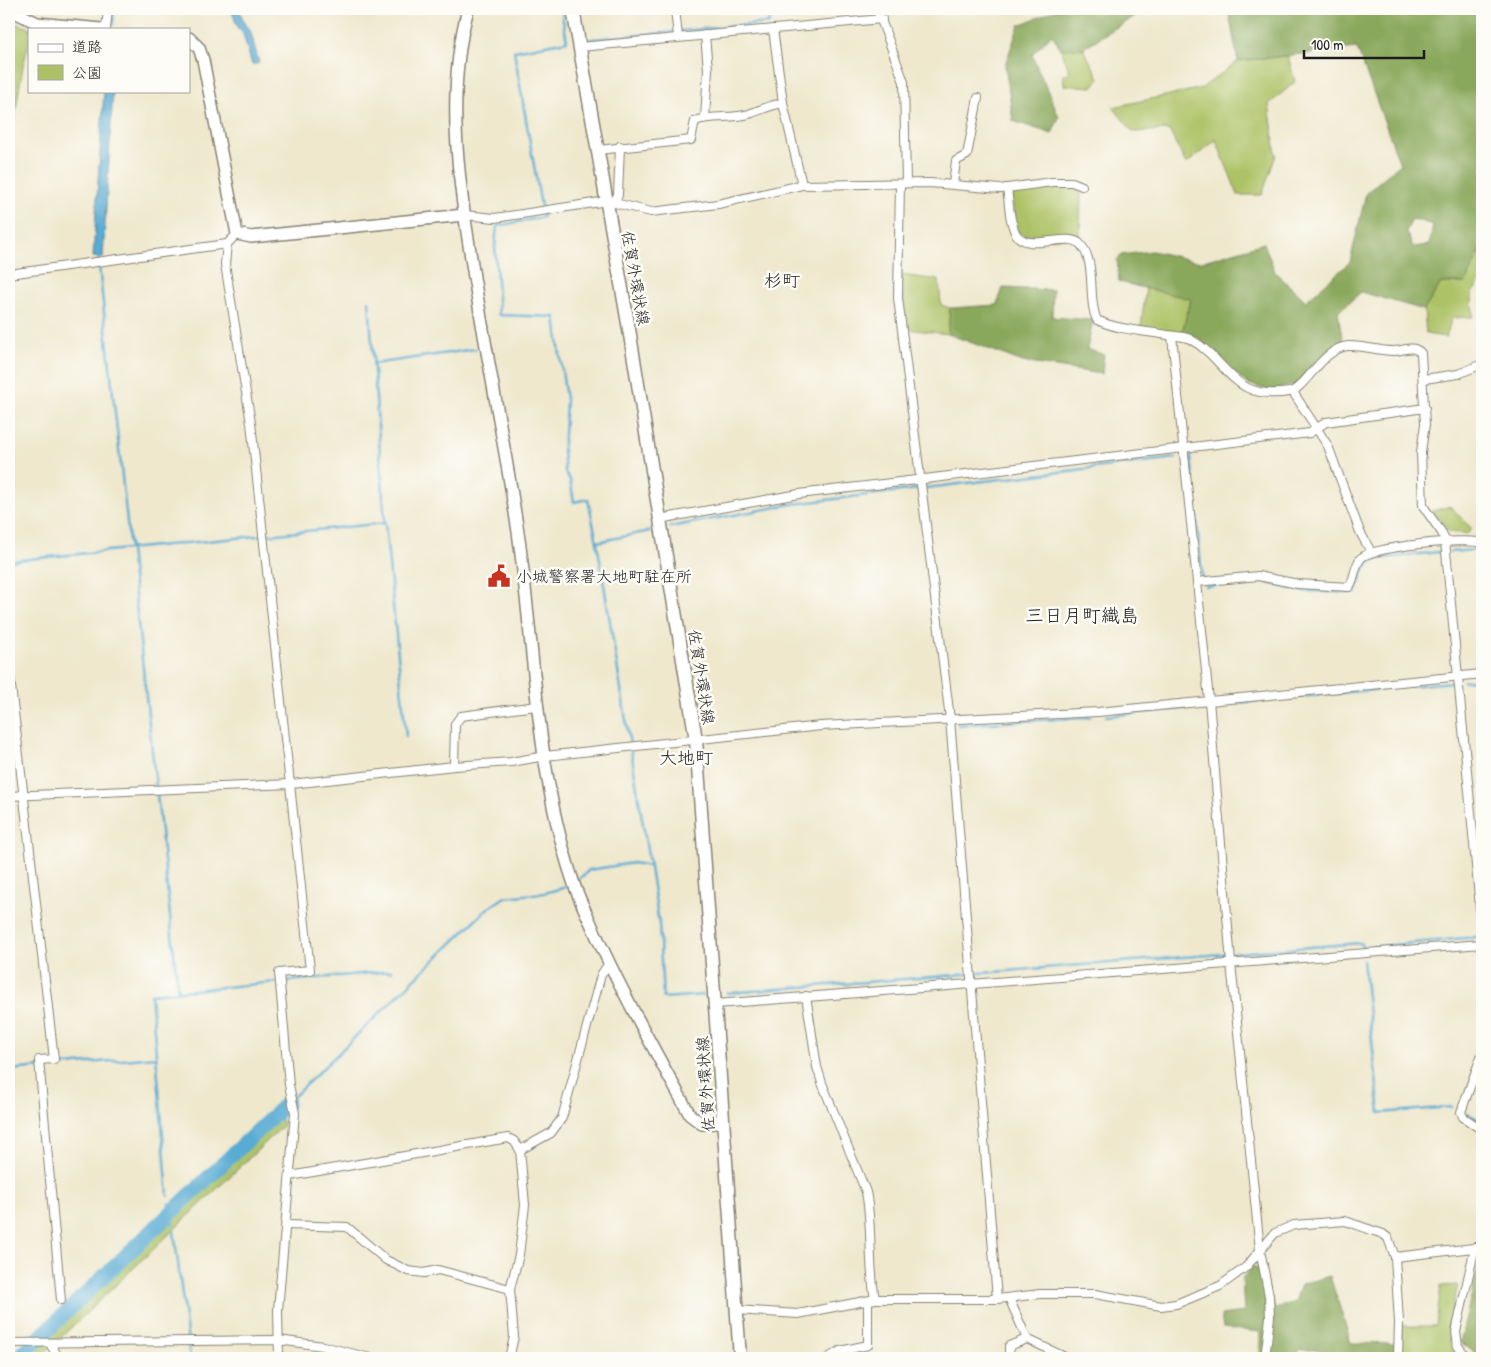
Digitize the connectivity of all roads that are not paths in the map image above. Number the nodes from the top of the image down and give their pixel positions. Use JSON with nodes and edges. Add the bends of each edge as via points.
{"nodes":[{"id":1,"x":9,"y":9,"type":"edge"},
{"id":2,"x":108,"y":9,"type":"edge"},
{"id":3,"x":468,"y":9,"type":"edge"},
{"id":4,"x":573,"y":9,"type":"edge"},
{"id":5,"x":675,"y":9,"type":"edge"},
{"id":6,"x":877,"y":9,"type":"edge"},
{"id":7,"x":26,"y":13,"type":"edge"},
{"id":8,"x":882,"y":19,"type":"junction"},
{"id":9,"x":88,"y":28,"type":"edge"},
{"id":10,"x":106,"y":28,"type":"edge"},
{"id":11,"x":773,"y":29,"type":"junction"},
{"id":12,"x":705,"y":35,"type":"junction"},
{"id":13,"x":678,"y":37,"type":"junction"},
{"id":14,"x":190,"y":39,"type":"edge"},
{"id":15,"x":580,"y":47,"type":"junction"},
{"id":16,"x":978,"y":98,"type":"dead end"},
{"id":17,"x":783,"y":103,"type":"junction"},
{"id":18,"x":705,"y":118,"type":"junction"},
{"id":19,"x":620,"y":146,"type":"junction"},
{"id":20,"x":598,"y":150,"type":"junction"},
{"id":21,"x":903,"y":184,"type":"junction"},
{"id":22,"x":953,"y":184,"type":"junction"},
{"id":23,"x":802,"y":185,"type":"junction"},
{"id":24,"x":1082,"y":186,"type":"dead end"},
{"id":25,"x":1007,"y":188,"type":"junction"},
{"id":26,"x":610,"y":201,"type":"junction"},
{"id":27,"x":464,"y":215,"type":"junction"},
{"id":28,"x":237,"y":234,"type":"junction"},
{"id":29,"x":227,"y":244,"type":"junction"},
{"id":30,"x":9,"y":274,"type":"edge"},
{"id":31,"x":1482,"y":299,"type":"edge"},
{"id":32,"x":1482,"y":308,"type":"edge"},
{"id":33,"x":1172,"y":336,"type":"junction"},
{"id":34,"x":1482,"y":364,"type":"edge"},
{"id":35,"x":1424,"y":379,"type":"junction"},
{"id":36,"x":1293,"y":392,"type":"junction"},
{"id":37,"x":1425,"y":408,"type":"junction"},
{"id":38,"x":1318,"y":429,"type":"junction"},
{"id":39,"x":1183,"y":447,"type":"junction"},
{"id":40,"x":920,"y":480,"type":"junction"},
{"id":41,"x":659,"y":519,"type":"junction"},
{"id":42,"x":1445,"y":541,"type":"junction"},
{"id":43,"x":1482,"y":543,"type":"edge"},
{"id":44,"x":1371,"y":552,"type":"junction"},
{"id":45,"x":1197,"y":582,"type":"junction"},
{"id":46,"x":9,"y":669,"type":"edge"},
{"id":47,"x":1482,"y":674,"type":"edge"},
{"id":48,"x":1458,"y":677,"type":"junction"},
{"id":49,"x":1209,"y":700,"type":"junction"},
{"id":50,"x":536,"y":706,"type":"junction"},
{"id":51,"x":950,"y":719,"type":"junction"},
{"id":52,"x":696,"y":740,"type":"junction"},
{"id":53,"x":544,"y":756,"type":"junction"},
{"id":54,"x":454,"y":766,"type":"junction"},
{"id":55,"x":291,"y":784,"type":"junction"},
{"id":56,"x":9,"y":796,"type":"edge"},
{"id":57,"x":23,"y":796,"type":"junction"},
{"id":58,"x":1482,"y":928,"type":"edge"},
{"id":59,"x":1482,"y":944,"type":"edge"},
{"id":60,"x":609,"y":963,"type":"junction"},
{"id":61,"x":1231,"y":963,"type":"junction"},
{"id":62,"x":972,"y":985,"type":"junction"},
{"id":63,"x":806,"y":996,"type":"junction"},
{"id":64,"x":716,"y":1004,"type":"junction"},
{"id":65,"x":1482,"y":1054,"type":"edge"},
{"id":66,"x":723,"y":1118,"type":"junction"},
{"id":67,"x":1482,"y":1130,"type":"edge"},
{"id":68,"x":520,"y":1150,"type":"junction"},
{"id":69,"x":290,"y":1176,"type":"junction"},
{"id":70,"x":286,"y":1225,"type":"junction"},
{"id":71,"x":1479,"y":1247,"type":"edge"},
{"id":72,"x":1260,"y":1250,"type":"junction"},
{"id":73,"x":1395,"y":1257,"type":"junction"},
{"id":74,"x":510,"y":1290,"type":"junction"},
{"id":75,"x":1009,"y":1298,"type":"junction"},
{"id":76,"x":997,"y":1299,"type":"junction"},
{"id":77,"x":60,"y":1300,"type":"dead end"},
{"id":78,"x":871,"y":1300,"type":"junction"},
{"id":79,"x":737,"y":1310,"type":"junction"},
{"id":80,"x":1027,"y":1339,"type":"junction"},
{"id":81,"x":278,"y":1340,"type":"junction"},
{"id":82,"x":12,"y":1343,"type":"edge"},
{"id":83,"x":50,"y":1344,"type":"junction"},
{"id":84,"x":740,"y":1357,"type":"edge"},
{"id":85,"x":59,"y":1358,"type":"edge"},
{"id":86,"x":278,"y":1358,"type":"edge"},
{"id":87,"x":370,"y":1358,"type":"edge"},
{"id":88,"x":509,"y":1358,"type":"edge"},
{"id":89,"x":721,"y":1358,"type":"edge"},
{"id":90,"x":828,"y":1358,"type":"edge"},
{"id":91,"x":1009,"y":1358,"type":"edge"},
{"id":92,"x":1067,"y":1358,"type":"edge"},
{"id":93,"x":1265,"y":1358,"type":"edge"},
{"id":94,"x":1398,"y":1358,"type":"edge"},
{"id":95,"x":1467,"y":1358,"type":"edge"}],
"edges":[{"from":1,"to":7,"type":"street"},
{"from":2,"to":10,"type":"street"},
{"from":3,"to":27,"type":"street","via":[[457,69],[455,110]]},
{"from":4,"to":15,"type":"main road","name":"佐賀外環状線"},
{"from":5,"to":13,"type":"street"},
{"from":6,"to":8,"type":"street"},
{"from":7,"to":9,"type":"street","via":[[50,25]]},
{"from":8,"to":11,"type":"street"},
{"from":8,"to":21,"type":"street","via":[[906,94]]},
{"from":11,"to":12,"type":"street"},
{"from":11,"to":17,"type":"street"},
{"from":12,"to":13,"type":"street"},
{"from":12,"to":18,"type":"street","via":[[708,70]]},
{"from":13,"to":15,"type":"street"},
{"from":14,"to":28,"type":"street","via":[[204,60]]},
{"from":15,"to":20,"type":"main road","name":"佐賀外環状線"},
{"from":16,"to":22,"type":"street","via":[[967,155],[956,161]]},
{"from":17,"to":18,"type":"street","via":[[749,114]]},
{"from":17,"to":23,"type":"street"},
{"from":18,"to":19,"type":"street","via":[[695,121],[691,140]]},
{"from":19,"to":20,"type":"street"},
{"from":19,"to":26,"type":"street","via":[[618,195]]},
{"from":20,"to":26,"type":"main road","name":"佐賀外環状線"},
{"from":21,"to":22,"type":"street"},
{"from":21,"to":23,"type":"street"},
{"from":21,"to":40,"type":"street","via":[[898,298]]},
{"from":22,"to":25,"type":"street"},
{"from":23,"to":26,"type":"street","via":[[718,204],[651,212]]},
{"from":24,"to":25,"type":"street","via":[[1072,182],[1052,182]]},
{"from":25,"to":33,"type":"street","via":[[1017,236],[1032,242],[1072,241],[1080,243],[1085,250],[1094,314],[1098,320]]},
{"from":26,"to":27,"type":"street","via":[[495,218]]},
{"from":26,"to":41,"type":"main road","name":"佐賀外環状線"},
{"from":27,"to":28,"type":"street","via":[[251,237]]},
{"from":27,"to":50,"type":"street","via":[[518,536]]},
{"from":28,"to":29,"type":"street"},
{"from":29,"to":30,"type":"street"},
{"from":29,"to":55,"type":"street","via":[[226,264],[251,423]]},
{"from":31,"to":32,"type":"street"},
{"from":33,"to":36,"type":"street","via":[[1188,338],[1203,348],[1227,374],[1255,391],[1269,395]]},
{"from":33,"to":39,"type":"street"},
{"from":34,"to":35,"type":"street","via":[[1458,374]]},
{"from":35,"to":36,"type":"street","via":[[1423,358],[1417,348],[1395,351],[1347,346],[1330,354]]},
{"from":35,"to":37,"type":"street"},
{"from":36,"to":38,"type":"street"},
{"from":37,"to":38,"type":"street","via":[[1326,422]]},
{"from":37,"to":42,"type":"street","via":[[1420,452],[1423,506]]},
{"from":38,"to":39,"type":"street","via":[[1310,433]]},
{"from":38,"to":44,"type":"street"},
{"from":39,"to":40,"type":"street"},
{"from":39,"to":45,"type":"street"},
{"from":40,"to":41,"type":"street","via":[[799,494]]},
{"from":40,"to":51,"type":"street"},
{"from":41,"to":52,"type":"main road","name":"佐賀外環状線"},
{"from":42,"to":43,"type":"street"},
{"from":42,"to":44,"type":"street"},
{"from":42,"to":48,"type":"street"},
{"from":44,"to":45,"type":"street","via":[[1360,559],[1349,587],[1298,584],[1258,576]]},
{"from":45,"to":49,"type":"street"},
{"from":46,"to":57,"type":"street"},
{"from":47,"to":48,"type":"street"},
{"from":48,"to":49,"type":"street"},
{"from":48,"to":58,"type":"street"},
{"from":49,"to":51,"type":"street","via":[[1098,712]]},
{"from":49,"to":61,"type":"street"},
{"from":50,"to":53,"type":"street"},
{"from":50,"to":54,"type":"street","via":[[461,716],[455,724]]},
{"from":51,"to":52,"type":"street","via":[[821,726]]},
{"from":51,"to":62,"type":"street"},
{"from":52,"to":53,"type":"street"},
{"from":52,"to":64,"type":"main road","name":"佐賀外環状線"},
{"from":53,"to":54,"type":"street"},
{"from":53,"to":60,"type":"street","via":[[562,845],[574,884]]},
{"from":54,"to":55,"type":"street"},
{"from":55,"to":57,"type":"street"},
{"from":55,"to":69,"type":"street","via":[[310,970],[279,973],[289,1085],[295,1113]]},
{"from":56,"to":57,"type":"street"},
{"from":57,"to":77,"type":"street","via":[[54,1058],[39,1060],[39,1068]]},
{"from":59,"to":61,"type":"street"},
{"from":60,"to":66,"type":"street","via":[[690,1115],[702,1124]]},
{"from":60,"to":68,"type":"street","via":[[601,975],[562,1118],[551,1133]]},
{"from":61,"to":62,"type":"street"},
{"from":61,"to":72,"type":"street"},
{"from":62,"to":63,"type":"street"},
{"from":62,"to":76,"type":"street"},
{"from":63,"to":64,"type":"street"},
{"from":63,"to":78,"type":"street","via":[[822,1084],[866,1192],[870,1210]]},
{"from":64,"to":66,"type":"main road","name":"佐賀外環状線"},
{"from":65,"to":67,"type":"street","via":[[1461,1112]]},
{"from":66,"to":79,"type":"main road","name":"佐賀外環状線"},
{"from":68,"to":69,"type":"street","via":[[508,1138]]},
{"from":68,"to":74,"type":"street","via":[[524,1226]]},
{"from":69,"to":70,"type":"street"},
{"from":70,"to":74,"type":"street","via":[[347,1226],[386,1260],[408,1271],[424,1273],[438,1270]]},
{"from":70,"to":81,"type":"street"},
{"from":71,"to":73,"type":"street"},
{"from":71,"to":95,"type":"street","via":[[1456,1332],[1458,1346]]},
{"from":72,"to":73,"type":"street","via":[[1275,1233],[1294,1225],[1344,1221],[1383,1234],[1388,1238]]},
{"from":72,"to":75,"type":"street","via":[[1235,1277],[1176,1304],[1148,1305],[1095,1294],[1040,1294]]},
{"from":72,"to":93,"type":"street","via":[[1270,1317]]},
{"from":73,"to":94,"type":"street"},
{"from":74,"to":88,"type":"street","via":[[514,1337]]},
{"from":75,"to":76,"type":"street"},
{"from":75,"to":80,"type":"street"},
{"from":76,"to":78,"type":"street"},
{"from":78,"to":79,"type":"street","via":[[798,1314]]},
{"from":78,"to":90,"type":"street","via":[[868,1345]]},
{"from":79,"to":84,"type":"main road","name":"佐賀外環状線"},
{"from":80,"to":91,"type":"street","via":[[1008,1346]]},
{"from":80,"to":92,"type":"street"},
{"from":81,"to":83,"type":"street"},
{"from":81,"to":86,"type":"street"},
{"from":81,"to":87,"type":"street","via":[[323,1346]]},
{"from":82,"to":83,"type":"street"},
{"from":83,"to":85,"type":"street"},
{"from":84,"to":89,"type":"street"}]}
